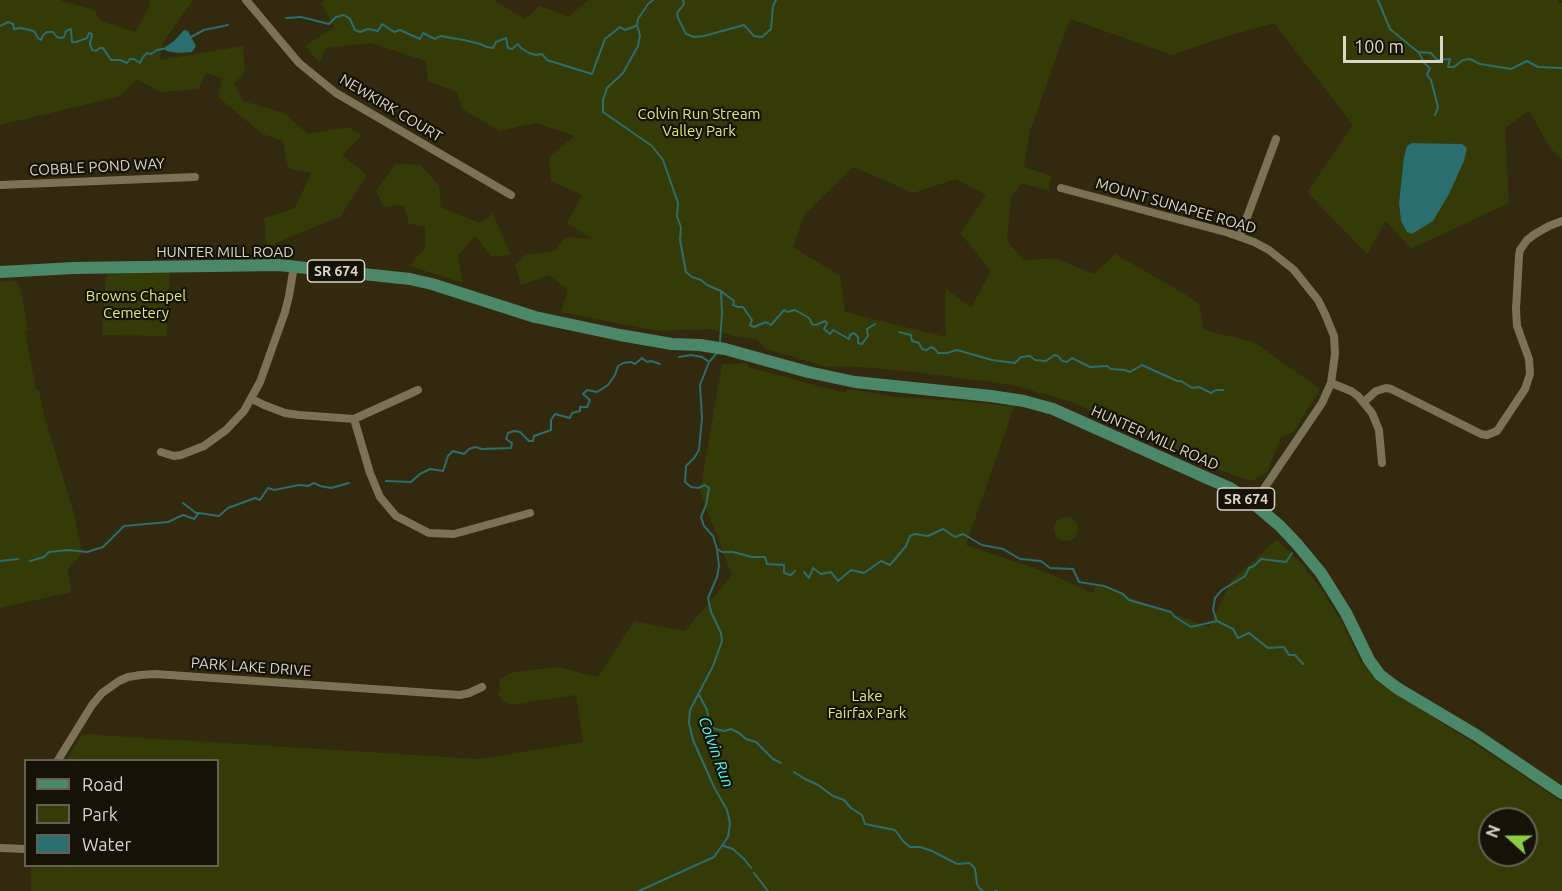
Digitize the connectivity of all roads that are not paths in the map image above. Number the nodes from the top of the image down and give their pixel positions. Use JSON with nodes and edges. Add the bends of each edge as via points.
{"nodes":[{"id":1,"x":246,"y":0,"type":"edge"},
{"id":2,"x":1276,"y":139,"type":"dead end"},
{"id":3,"x":195,"y":177,"type":"dead end"},
{"id":4,"x":0,"y":185,"type":"edge"},
{"id":5,"x":1061,"y":188,"type":"dead end"},
{"id":6,"x":511,"y":195,"type":"dead end"},
{"id":7,"x":1562,"y":221,"type":"edge"},
{"id":8,"x":1240,"y":236,"type":"junction"},
{"id":9,"x":294,"y":266,"type":"junction"},
{"id":10,"x":0,"y":272,"type":"edge"},
{"id":11,"x":1331,"y":383,"type":"junction"},
{"id":12,"x":418,"y":390,"type":"dead end"},
{"id":13,"x":252,"y":399,"type":"junction"},
{"id":14,"x":1365,"y":402,"type":"junction"},
{"id":15,"x":354,"y":419,"type":"junction"},
{"id":16,"x":160,"y":452,"type":"dead end"},
{"id":17,"x":1382,"y":463,"type":"dead end"},
{"id":18,"x":1253,"y":503,"type":"junction"},
{"id":19,"x":530,"y":513,"type":"dead end"},
{"id":20,"x":482,"y":687,"type":"dead end"},
{"id":21,"x":59,"y":759,"type":"edge"},
{"id":22,"x":1562,"y":793,"type":"edge"},
{"id":23,"x":0,"y":848,"type":"edge"},
{"id":24,"x":24,"y":849,"type":"edge"}],
"edges":[{"from":1,"to":6,"type":"street","name":"NEWKIRK COURT","via":[[299,63],[336,93]]},
{"from":2,"to":8,"type":"street"},
{"from":3,"to":4,"type":"street","name":"COBBLE POND WAY"},
{"from":5,"to":8,"type":"street","name":"MOUNT SUNAPEE ROAD"},
{"from":7,"to":14,"type":"street","via":[[1535,234],[1520,250],[1517,326],[1530,374],[1497,431],[1481,434],[1391,389],[1376,391]]},
{"from":8,"to":11,"type":"street","name":"MOUNT SUNAPEE ROAD","via":[[1282,259],[1318,300],[1335,344]]},
{"from":9,"to":10,"type":"main road","name":"HUNTER MILL ROAD","number":"SR 674"},
{"from":9,"to":13,"type":"street","via":[[285,312]]},
{"from":9,"to":18,"type":"main road","name":"HUNTER MILL ROAD","number":"SR 674","via":[[417,281],[543,319],[631,338],[761,351],[828,376],[868,385],[967,393],[1041,405],[1230,488]]},
{"from":11,"to":14,"type":"street"},
{"from":11,"to":18,"type":"street","name":"MOUNT SUNAPEE ROAD","via":[[1322,403]]},
{"from":12,"to":15,"type":"street"},
{"from":13,"to":15,"type":"street","via":[[285,413]]},
{"from":13,"to":16,"type":"street","via":[[231,426],[204,446],[174,456]]},
{"from":14,"to":17,"type":"street","via":[[1379,430]]},
{"from":15,"to":19,"type":"street","via":[[380,497],[396,516],[429,533],[454,534]]},
{"from":18,"to":22,"type":"main road","name":"HUNTER MILL ROAD","number":"SR 674","via":[[1298,544],[1321,573],[1380,675]]},
{"from":20,"to":21,"type":"street","name":"PARK LAKE DRIVE","via":[[460,695],[155,674],[128,677],[102,693]]},
{"from":23,"to":24,"type":"street"}]}
